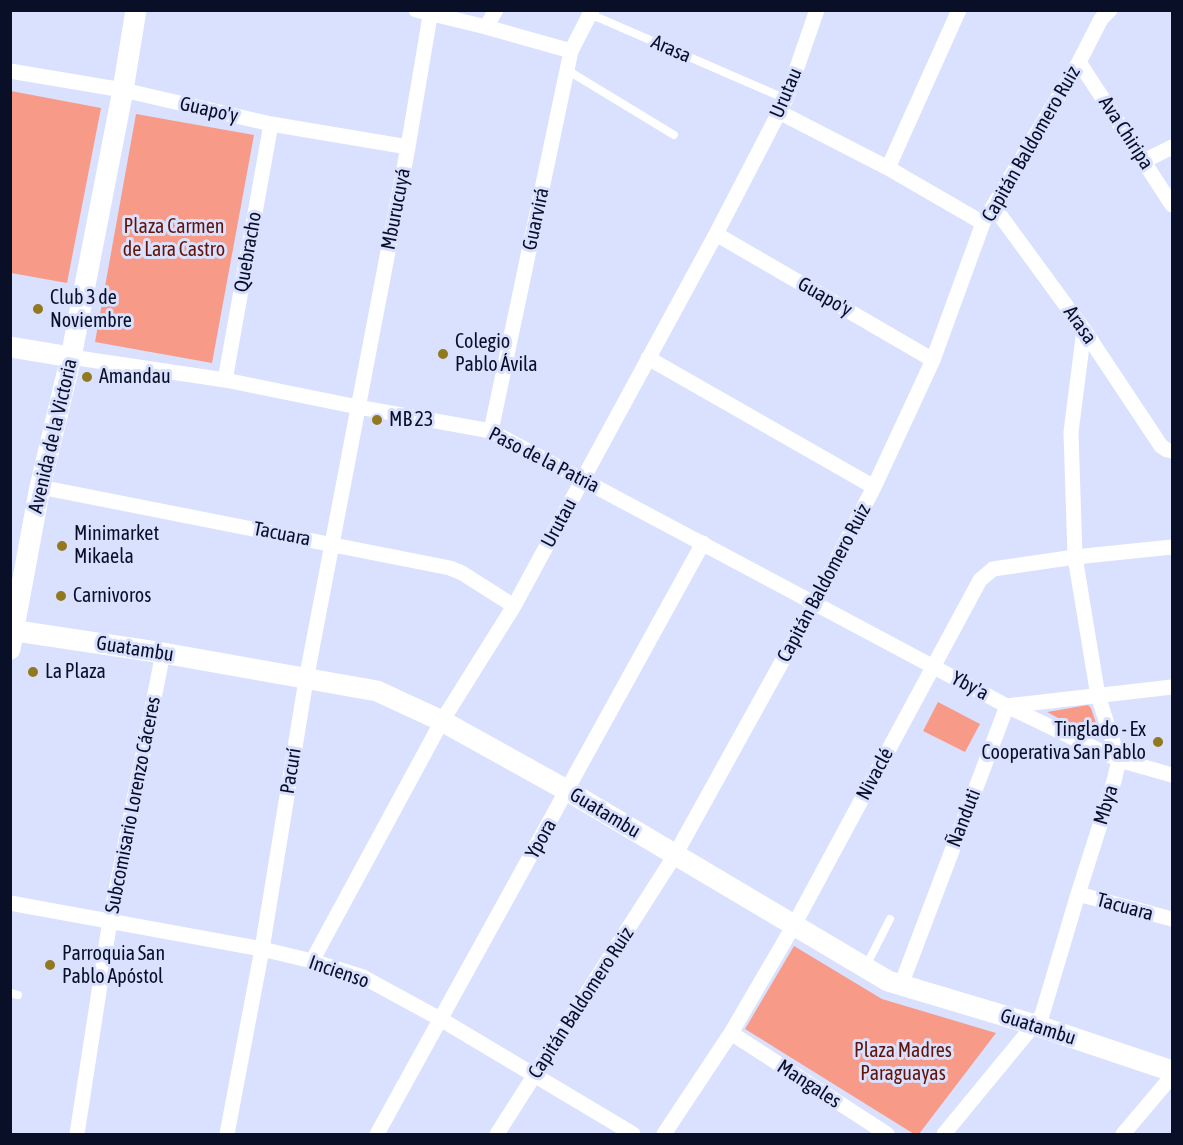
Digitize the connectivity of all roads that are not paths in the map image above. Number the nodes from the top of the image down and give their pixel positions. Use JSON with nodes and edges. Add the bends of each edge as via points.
{"nodes":[{"id":1,"x":136,"y":10,"type":"edge"},
{"id":2,"x":496,"y":10,"type":"edge"},
{"id":3,"x":817,"y":10,"type":"edge"},
{"id":4,"x":959,"y":10,"type":"edge"},
{"id":5,"x":426,"y":11,"type":"edge"},
{"id":6,"x":591,"y":12,"type":"edge"},
{"id":7,"x":1100,"y":13,"type":"edge"},
{"id":8,"x":486,"y":27,"type":"junction"},
{"id":9,"x":571,"y":51,"type":"junction"},
{"id":10,"x":1079,"y":62,"type":"junction"},
{"id":11,"x":567,"y":70,"type":"junction"},
{"id":12,"x":10,"y":71,"type":"edge"},
{"id":13,"x":123,"y":90,"type":"junction"},
{"id":14,"x":782,"y":106,"type":"junction"},
{"id":15,"x":271,"y":124,"type":"junction"},
{"id":16,"x":674,"y":135,"type":"dead end"},
{"id":17,"x":408,"y":147,"type":"junction"},
{"id":18,"x":1173,"y":147,"type":"edge"},
{"id":19,"x":1144,"y":161,"type":"junction"},
{"id":20,"x":888,"y":168,"type":"junction"},
{"id":21,"x":1173,"y":205,"type":"edge"},
{"id":22,"x":994,"y":207,"type":"junction"},
{"id":23,"x":983,"y":223,"type":"junction"},
{"id":24,"x":716,"y":234,"type":"junction"},
{"id":25,"x":1084,"y":330,"type":"junction"},
{"id":26,"x":10,"y":347,"type":"edge"},
{"id":27,"x":71,"y":357,"type":"junction"},
{"id":28,"x":648,"y":358,"type":"junction"},
{"id":29,"x":933,"y":360,"type":"junction"},
{"id":30,"x":225,"y":380,"type":"junction"},
{"id":31,"x":358,"y":407,"type":"junction"},
{"id":32,"x":491,"y":431,"type":"junction"},
{"id":33,"x":1167,"y":448,"type":"edge"},
{"id":34,"x":583,"y":478,"type":"junction"},
{"id":35,"x":40,"y":487,"type":"junction"},
{"id":36,"x":874,"y":487,"type":"junction"},
{"id":37,"x":703,"y":543,"type":"junction"},
{"id":38,"x":332,"y":544,"type":"junction"},
{"id":39,"x":1173,"y":547,"type":"edge"},
{"id":40,"x":1076,"y":557,"type":"junction"},
{"id":41,"x":815,"y":602,"type":"junction"},
{"id":42,"x":514,"y":606,"type":"junction"},
{"id":43,"x":11,"y":637,"type":"edge"},
{"id":44,"x":163,"y":653,"type":"junction"},
{"id":45,"x":933,"y":667,"type":"junction"},
{"id":46,"x":306,"y":680,"type":"junction"},
{"id":47,"x":1173,"y":687,"type":"edge"},
{"id":48,"x":1098,"y":696,"type":"junction"},
{"id":49,"x":1007,"y":706,"type":"junction"},
{"id":50,"x":442,"y":721,"type":"junction"},
{"id":51,"x":1119,"y":760,"type":"junction"},
{"id":52,"x":1173,"y":775,"type":"edge"},
{"id":53,"x":568,"y":791,"type":"junction"},
{"id":54,"x":675,"y":855,"type":"junction"},
{"id":55,"x":1078,"y":894,"type":"junction"},
{"id":56,"x":10,"y":903,"type":"edge"},
{"id":57,"x":890,"y":919,"type":"dead end"},
{"id":58,"x":1173,"y":919,"type":"edge"},
{"id":59,"x":110,"y":920,"type":"junction"},
{"id":60,"x":794,"y":926,"type":"junction"},
{"id":61,"x":262,"y":949,"type":"junction"},
{"id":62,"x":312,"y":961,"type":"junction"},
{"id":63,"x":865,"y":967,"type":"junction"},
{"id":64,"x":901,"y":985,"type":"junction"},
{"id":65,"x":442,"y":1020,"type":"junction"},
{"id":66,"x":1035,"y":1025,"type":"junction"},
{"id":67,"x":731,"y":1033,"type":"junction"},
{"id":68,"x":1173,"y":1071,"type":"edge"},
{"id":69,"x":534,"y":1076,"type":"junction"},
{"id":70,"x":1173,"y":1076,"type":"edge"},
{"id":71,"x":77,"y":1134,"type":"edge"},
{"id":72,"x":227,"y":1134,"type":"edge"},
{"id":73,"x":377,"y":1134,"type":"edge"},
{"id":74,"x":497,"y":1134,"type":"edge"},
{"id":75,"x":633,"y":1134,"type":"edge"},
{"id":76,"x":664,"y":1134,"type":"edge"},
{"id":77,"x":887,"y":1134,"type":"edge"},
{"id":78,"x":944,"y":1134,"type":"edge"},
{"id":79,"x":1122,"y":1134,"type":"edge"}],
"edges":[{"from":1,"to":13,"type":"street","name":"Avenida de la Victoria"},
{"from":2,"to":8,"type":"street"},
{"from":3,"to":14,"type":"street","name":"Urutau"},
{"from":4,"to":20,"type":"street"},
{"from":5,"to":8,"type":"street"},
{"from":5,"to":17,"type":"street","name":"Mburucuyá"},
{"from":6,"to":9,"type":"street","name":"Guarvirá"},
{"from":6,"to":14,"type":"lane","name":"Arasa"},
{"from":7,"to":10,"type":"street","name":"Capitán Baldomero Ruiz"},
{"from":8,"to":9,"type":"street"},
{"from":9,"to":11,"type":"street","name":"Guarvirá"},
{"from":10,"to":19,"type":"street","name":"Ava Chiripa"},
{"from":10,"to":22,"type":"street","name":"Capitán Baldomero Ruiz"},
{"from":11,"to":16,"type":"lane"},
{"from":11,"to":32,"type":"street","name":"Guarvirá"},
{"from":12,"to":13,"type":"street","name":"Guapo'y"},
{"from":13,"to":15,"type":"street","name":"Guapo'y"},
{"from":13,"to":27,"type":"street","name":"Avenida de la Victoria"},
{"from":14,"to":20,"type":"street","name":"Arasa"},
{"from":14,"to":24,"type":"street","name":"Urutau"},
{"from":15,"to":17,"type":"street","name":"Guapo'y"},
{"from":15,"to":30,"type":"street","name":"Quebracho"},
{"from":17,"to":31,"type":"street","name":"Mburucuyá"},
{"from":18,"to":19,"type":"street"},
{"from":19,"to":21,"type":"street","name":"Ava Chiripa"},
{"from":20,"to":23,"type":"street","name":"Arasa"},
{"from":22,"to":23,"type":"street","name":"Capitán Baldomero Ruiz"},
{"from":22,"to":25,"type":"street","name":"Arasa"},
{"from":23,"to":29,"type":"street","name":"Capitán Baldomero Ruiz"},
{"from":24,"to":28,"type":"street","name":"Urutau"},
{"from":24,"to":29,"type":"street","name":"Guapo'y"},
{"from":25,"to":33,"type":"street","name":"Arasa"},
{"from":25,"to":40,"type":"street","name":"Mbya","via":[[1071,432]]},
{"from":26,"to":27,"type":"street","name":"Paso de la Patria"},
{"from":27,"to":30,"type":"street","name":"Paso de la Patria"},
{"from":27,"to":35,"type":"street","name":"Avenida de la Victoria"},
{"from":28,"to":34,"type":"street","name":"Urutau"},
{"from":28,"to":36,"type":"street"},
{"from":29,"to":36,"type":"street","name":"Capitán Baldomero Ruiz"},
{"from":30,"to":31,"type":"street","name":"Paso de la Patria"},
{"from":31,"to":32,"type":"street","name":"Paso de la Patria"},
{"from":31,"to":38,"type":"street","name":"Pacurí"},
{"from":32,"to":34,"type":"street","name":"Paso de la Patria"},
{"from":34,"to":37,"type":"street","name":"Paso de la Patria"},
{"from":34,"to":42,"type":"street","name":"Urutau"},
{"from":35,"to":38,"type":"street","name":"Tacuara"},
{"from":35,"to":43,"type":"street","name":"Avenida de la Victoria"},
{"from":36,"to":41,"type":"street","name":"Capitán Baldomero Ruiz"},
{"from":37,"to":41,"type":"street","name":"Paso de la Patria"},
{"from":37,"to":53,"type":"street","name":"Ypora"},
{"from":38,"to":42,"type":"street","name":"Tacuara","via":[[450,568]]},
{"from":38,"to":46,"type":"street","name":"Pacurí"},
{"from":39,"to":40,"type":"street","name":"Nivaclé"},
{"from":40,"to":45,"type":"street","name":"Nivaclé","via":[[993,569],[980,580]]},
{"from":40,"to":48,"type":"street","name":"Mbya"},
{"from":41,"to":45,"type":"street","name":"Paso de la Patria"},
{"from":41,"to":54,"type":"street","name":"Capitán Baldomero Ruiz"},
{"from":42,"to":50,"type":"street","name":"Urutau"},
{"from":43,"to":44,"type":"street","name":"Guatambu"},
{"from":44,"to":46,"type":"street","name":"Guatambu"},
{"from":44,"to":59,"type":"street","name":"Subcomisario Lorenzo Cáceres"},
{"from":45,"to":49,"type":"street","name":"Yby'a"},
{"from":45,"to":60,"type":"street","name":"Nivaclé"},
{"from":46,"to":50,"type":"street","name":"Guatambu","via":[[377,691]]},
{"from":46,"to":61,"type":"street","name":"Pacurí"},
{"from":47,"to":48,"type":"street"},
{"from":48,"to":49,"type":"street"},
{"from":48,"to":51,"type":"street","name":"Mbya"},
{"from":49,"to":51,"type":"street","name":"Yby'a"},
{"from":49,"to":64,"type":"street","name":"Ñanduti"},
{"from":50,"to":53,"type":"street","name":"Guatambu"},
{"from":50,"to":62,"type":"street","name":"Urutau"},
{"from":51,"to":52,"type":"street","name":"Yby'a"},
{"from":51,"to":55,"type":"street","name":"Mbya"},
{"from":53,"to":54,"type":"street","name":"Guatambu"},
{"from":53,"to":65,"type":"street","name":"Ypora"},
{"from":54,"to":60,"type":"street","name":"Guatambu"},
{"from":54,"to":69,"type":"street","name":"Capitán Baldomero Ruiz"},
{"from":55,"to":58,"type":"street","name":"Tacuara"},
{"from":55,"to":66,"type":"street","name":"Mbya","via":[[1042,1015]]},
{"from":56,"to":59,"type":"street","name":"Incienso"},
{"from":57,"to":63,"type":"lane"},
{"from":59,"to":61,"type":"street","name":"Incienso"},
{"from":59,"to":71,"type":"street","name":"Subcomisario Lorenzo Cáceres"},
{"from":60,"to":63,"type":"street","name":"Guatambu"},
{"from":60,"to":67,"type":"street","name":"Nivaclé"},
{"from":61,"to":62,"type":"street","name":"Incienso"},
{"from":61,"to":72,"type":"street","name":"Pacurí"},
{"from":62,"to":65,"type":"street","name":"Incienso","via":[[363,977]]},
{"from":63,"to":64,"type":"street","name":"Guatambu"},
{"from":64,"to":66,"type":"street","name":"Guatambu"},
{"from":65,"to":69,"type":"street","name":"Incienso"},
{"from":65,"to":73,"type":"street","name":"Ypora"},
{"from":66,"to":68,"type":"street","name":"Guatambu"},
{"from":66,"to":78,"type":"street","name":"Mbya"},
{"from":67,"to":76,"type":"street","name":"Nivaclé"},
{"from":67,"to":77,"type":"street","name":"Mangales"},
{"from":69,"to":74,"type":"street","name":"Capitán Baldomero Ruiz"},
{"from":69,"to":75,"type":"street","name":"Incienso"},
{"from":70,"to":79,"type":"street"}]}
